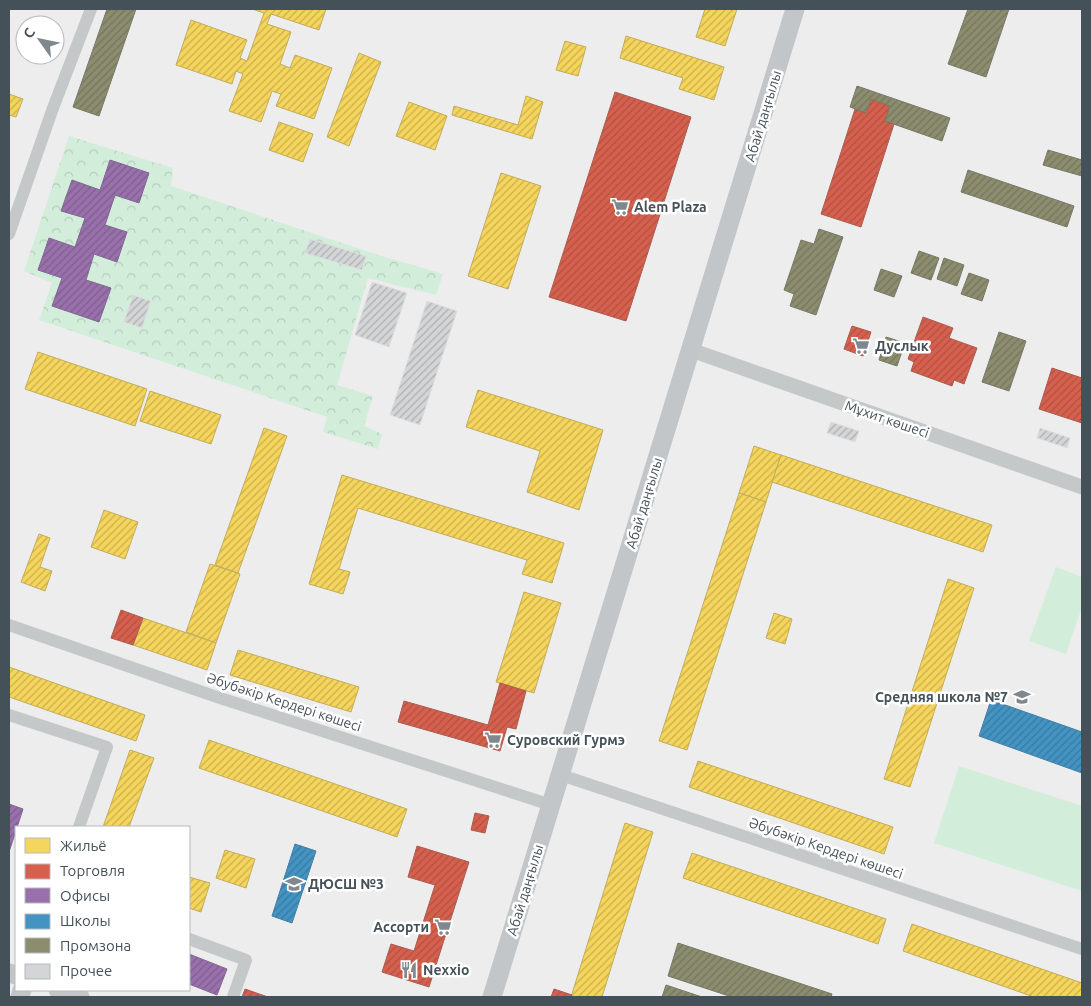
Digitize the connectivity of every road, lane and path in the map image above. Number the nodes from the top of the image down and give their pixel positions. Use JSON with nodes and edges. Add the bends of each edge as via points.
{"nodes":[{"id":1,"x":91,"y":9,"type":"edge"},
{"id":2,"x":796,"y":9,"type":"edge"},
{"id":3,"x":9,"y":234,"type":"edge"},
{"id":4,"x":691,"y":350,"type":"junction"},
{"id":5,"x":1082,"y":488,"type":"edge"},
{"id":6,"x":9,"y":625,"type":"edge"},
{"id":7,"x":9,"y":715,"type":"edge"},
{"id":8,"x":560,"y":775,"type":"junction"},
{"id":9,"x":552,"y":805,"type":"junction"},
{"id":10,"x":79,"y":826,"type":"edge"},
{"id":11,"x":190,"y":939,"type":"edge"},
{"id":12,"x":1082,"y":949,"type":"edge"},
{"id":13,"x":61,"y":991,"type":"edge"},
{"id":14,"x":80,"y":997,"type":"edge"},
{"id":15,"x":233,"y":997,"type":"edge"},
{"id":16,"x":492,"y":997,"type":"edge"}],
"edges":[{"from":1,"to":3,"type":"street"},
{"from":2,"to":4,"type":"main road","name":"Абай даңғылы"},
{"from":4,"to":5,"type":"street","name":"Мұхит көшесі"},
{"from":4,"to":8,"type":"main road","name":"Абай даңғылы"},
{"from":6,"to":9,"type":"street","name":"Әбубәкір Кердері көшесі","via":[[214,696]]},
{"from":7,"to":10,"type":"street","via":[[107,747]]},
{"from":8,"to":9,"type":"main road","name":"Абай даңғылы"},
{"from":8,"to":12,"type":"street","name":"Әбубәкір Кердері көшесі"},
{"from":9,"to":16,"type":"main road","name":"Абай даңғылы"},
{"from":11,"to":15,"type":"street","via":[[246,960]]},
{"from":13,"to":14,"type":"main road"}]}
